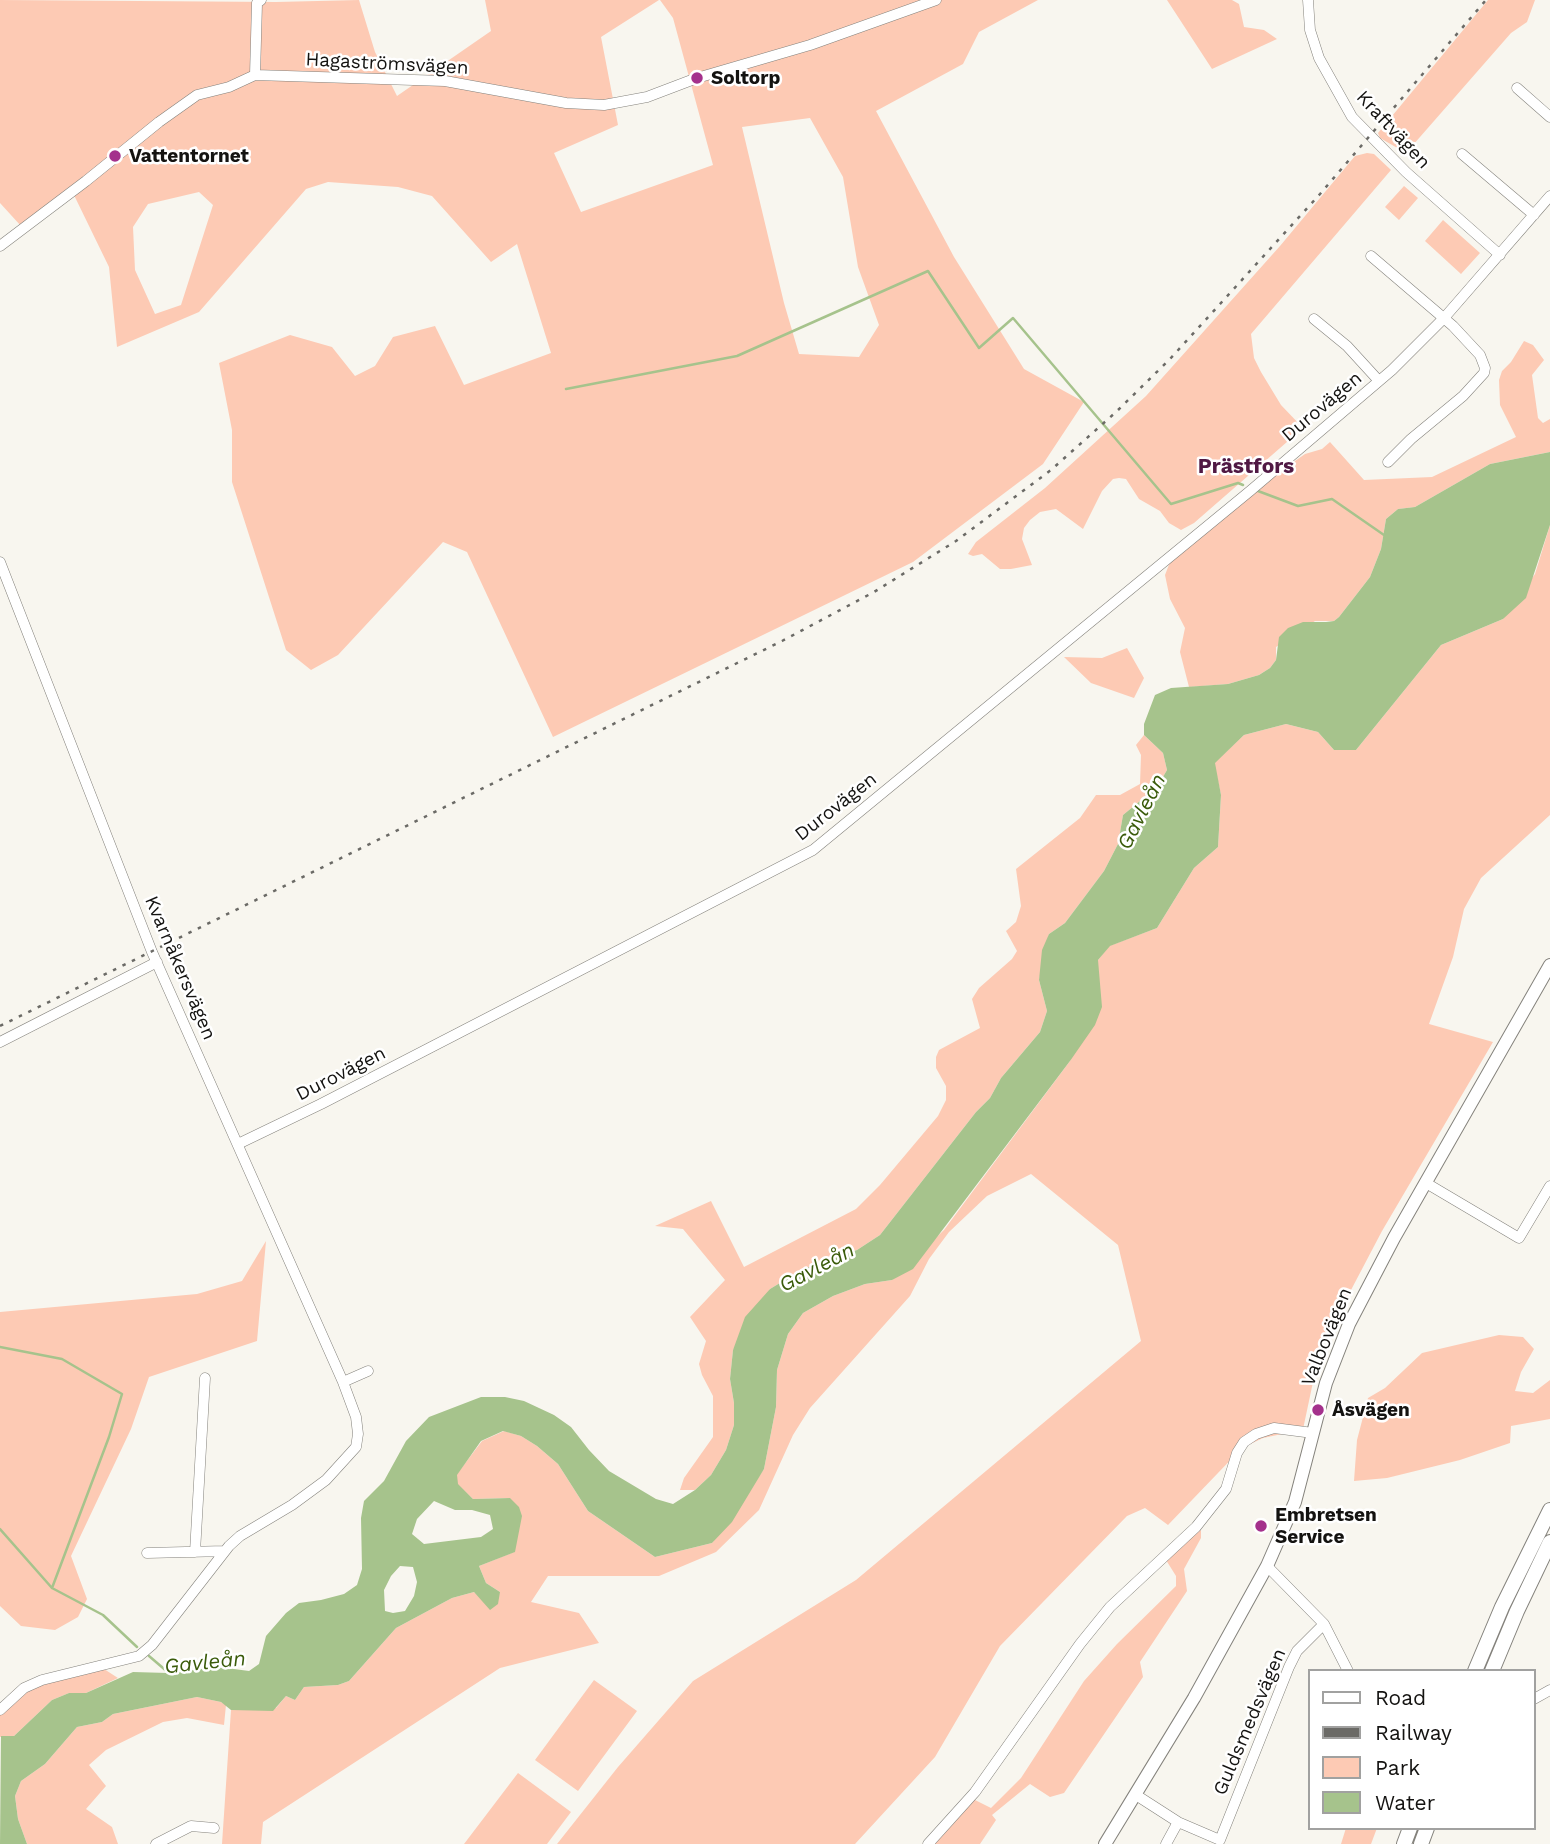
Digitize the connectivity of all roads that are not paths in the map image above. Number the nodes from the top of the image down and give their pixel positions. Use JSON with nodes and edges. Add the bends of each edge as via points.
{"nodes":[{"id":1,"x":261,"y":0,"type":"edge"},
{"id":2,"x":936,"y":0,"type":"edge"},
{"id":3,"x":1308,"y":0,"type":"edge"},
{"id":4,"x":255,"y":75,"type":"junction"},
{"id":5,"x":1517,"y":88,"type":"dead end"},
{"id":6,"x":1550,"y":117,"type":"edge"},
{"id":7,"x":1462,"y":155,"type":"dead end"},
{"id":8,"x":1550,"y":196,"type":"edge"},
{"id":9,"x":1534,"y":215,"type":"junction"},
{"id":10,"x":0,"y":246,"type":"edge"},
{"id":11,"x":1500,"y":255,"type":"junction"},
{"id":12,"x":1371,"y":256,"type":"dead end"},
{"id":13,"x":1444,"y":318,"type":"junction"},
{"id":14,"x":1314,"y":320,"type":"dead end"},
{"id":15,"x":1379,"y":381,"type":"junction"},
{"id":16,"x":1388,"y":462,"type":"dead end"},
{"id":17,"x":0,"y":562,"type":"edge"},
{"id":18,"x":156,"y":962,"type":"junction"},
{"id":19,"x":1550,"y":965,"type":"edge"},
{"id":20,"x":1546,"y":981,"type":"edge"},
{"id":21,"x":0,"y":1042,"type":"edge"},
{"id":22,"x":238,"y":1144,"type":"junction"},
{"id":23,"x":1426,"y":1183,"type":"junction"},
{"id":24,"x":1550,"y":1186,"type":"edge"},
{"id":25,"x":368,"y":1370,"type":"dead end"},
{"id":26,"x":205,"y":1378,"type":"dead end"},
{"id":27,"x":342,"y":1382,"type":"junction"},
{"id":28,"x":1313,"y":1433,"type":"junction"},
{"id":29,"x":1550,"y":1510,"type":"edge"},
{"id":30,"x":1550,"y":1542,"type":"edge"},
{"id":31,"x":225,"y":1551,"type":"junction"},
{"id":32,"x":195,"y":1552,"type":"junction"},
{"id":33,"x":147,"y":1553,"type":"dead end"},
{"id":34,"x":1267,"y":1566,"type":"junction"},
{"id":35,"x":1324,"y":1624,"type":"junction"},
{"id":36,"x":1347,"y":1669,"type":"edge"},
{"id":37,"x":1476,"y":1669,"type":"edge"},
{"id":38,"x":1493,"y":1669,"type":"edge"},
{"id":39,"x":0,"y":1710,"type":"edge"},
{"id":40,"x":1136,"y":1795,"type":"junction"},
{"id":41,"x":1178,"y":1822,"type":"junction"},
{"id":42,"x":214,"y":1828,"type":"dead end"},
{"id":43,"x":1220,"y":1842,"type":"edge"},
{"id":44,"x":156,"y":1844,"type":"edge"},
{"id":45,"x":928,"y":1844,"type":"edge"},
{"id":46,"x":1105,"y":1844,"type":"edge"},
{"id":47,"x":1166,"y":1844,"type":"edge"}],
"edges":[{"from":1,"to":4,"type":"street","via":[[257,3]]},
{"from":2,"to":4,"type":"street","name":"Hagaströmsvägen","via":[[647,97],[604,105],[566,103],[445,80]]},
{"from":3,"to":11,"type":"street","name":"Kraftvägen","via":[[1316,51],[1352,117]]},
{"from":4,"to":10,"type":"street","name":"Hagaströmsvägen","via":[[197,95]]},
{"from":5,"to":6,"type":"street"},
{"from":7,"to":9,"type":"street"},
{"from":8,"to":9,"type":"street","name":"Durovägen"},
{"from":9,"to":11,"type":"street","name":"Durovägen"},
{"from":11,"to":13,"type":"street","name":"Durovägen"},
{"from":12,"to":13,"type":"street"},
{"from":13,"to":15,"type":"street","name":"Durovägen"},
{"from":13,"to":16,"type":"street","via":[[1480,355],[1483,373]]},
{"from":14,"to":15,"type":"street","name":"Durovägen","via":[[1347,346]]},
{"from":15,"to":22,"type":"street","name":"Durovägen","via":[[813,850]]},
{"from":17,"to":18,"type":"street","name":"Kvarnåkersvägen"},
{"from":18,"to":21,"type":"street"},
{"from":18,"to":22,"type":"street","name":"Kvarnåkersvägen"},
{"from":19,"to":20,"type":"main road","name":"Valbovägen"},
{"from":20,"to":23,"type":"main road","name":"Valbovägen"},
{"from":22,"to":27,"type":"street","name":"Kvarnåkersvägen"},
{"from":23,"to":24,"type":"street","via":[[1519,1238]]},
{"from":23,"to":28,"type":"main road","name":"Valbovägen","via":[[1349,1325]]},
{"from":25,"to":27,"type":"street"},
{"from":26,"to":32,"type":"street"},
{"from":27,"to":31,"type":"street","name":"Kvarnåkersvägen","via":[[356,1417],[356,1447],[326,1480],[240,1536]]},
{"from":28,"to":34,"type":"main road","name":"Valbovägen","via":[[1295,1502]]},
{"from":28,"to":45,"type":"street","via":[[1274,1428],[1244,1442],[1226,1489],[1196,1527],[1110,1607],[991,1771]]},
{"from":29,"to":37,"type":"highway"},
{"from":30,"to":38,"type":"highway"},
{"from":31,"to":32,"type":"street"},
{"from":31,"to":39,"type":"street","name":"Kvarnåkersvägen","via":[[139,1656],[42,1680],[24,1688]]},
{"from":32,"to":33,"type":"street"},
{"from":34,"to":35,"type":"street"},
{"from":34,"to":40,"type":"main road","name":"Valbovägen"},
{"from":35,"to":36,"type":"street"},
{"from":35,"to":43,"type":"street","name":"Guldsmedsvägen","via":[[1297,1651],[1289,1667]]},
{"from":40,"to":41,"type":"street","name":"Guldsmedsvägen"},
{"from":40,"to":46,"type":"main road","name":"Valbovägen"},
{"from":41,"to":43,"type":"street","name":"Guldsmedsvägen"},
{"from":41,"to":47,"type":"street"},
{"from":42,"to":44,"type":"street","via":[[191,1826]]}]}
